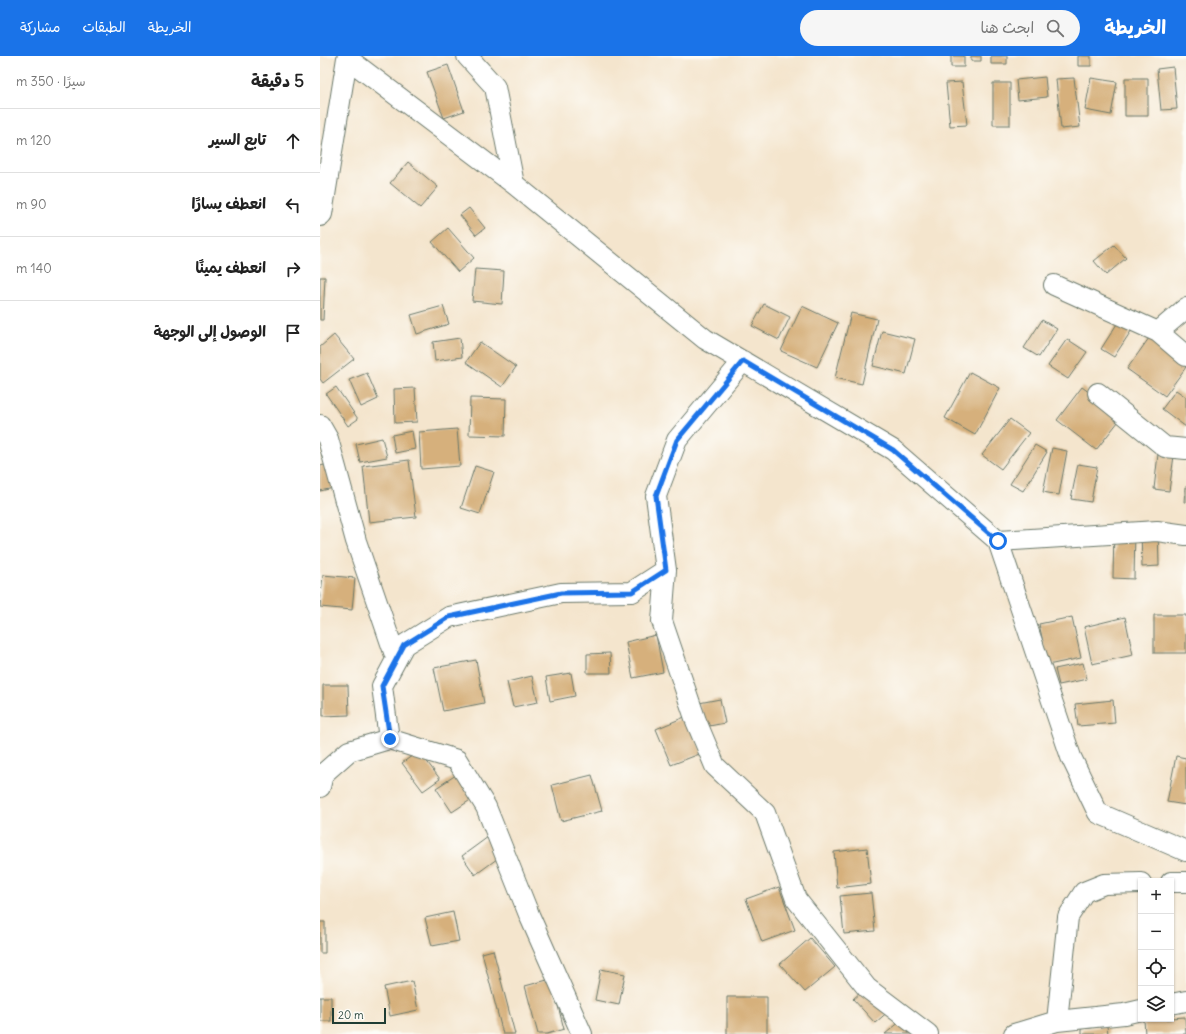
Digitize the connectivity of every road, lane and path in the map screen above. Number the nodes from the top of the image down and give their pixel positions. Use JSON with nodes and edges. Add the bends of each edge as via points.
{"nodes":[{"id":1,"x":467,"y":56,"type":"edge"},
{"id":2,"x":348,"y":57,"type":"edge"},
{"id":3,"x":514,"y":184,"type":"junction"},
{"id":4,"x":320,"y":216,"type":"edge"},
{"id":5,"x":1054,"y":285,"type":"dead end"},
{"id":6,"x":1186,"y":308,"type":"edge"},
{"id":7,"x":1158,"y":332,"type":"junction"},
{"id":8,"x":1186,"y":356,"type":"edge"},
{"id":9,"x":743,"y":361,"type":"junction"},
{"id":10,"x":1098,"y":393,"type":"dead end"},
{"id":11,"x":320,"y":425,"type":"edge"},
{"id":12,"x":1186,"y":449,"type":"edge"},
{"id":13,"x":1186,"y":535,"type":"edge"},
{"id":14,"x":998,"y":541,"type":"junction"},
{"id":15,"x":666,"y":570,"type":"junction"},
{"id":16,"x":396,"y":658,"type":"junction"},
{"id":17,"x":390,"y":739,"type":"junction"},
{"id":18,"x":320,"y":787,"type":"edge"},
{"id":19,"x":1186,"y":851,"type":"edge"},
{"id":20,"x":1174,"y":882,"type":"edge"},
{"id":21,"x":1186,"y":882,"type":"edge"},
{"id":22,"x":1138,"y":883,"type":"edge"},
{"id":23,"x":1186,"y":1001,"type":"edge"},
{"id":24,"x":1174,"y":1003,"type":"edge"},
{"id":25,"x":1138,"y":1011,"type":"edge"},
{"id":26,"x":1057,"y":1021,"type":"junction"},
{"id":27,"x":582,"y":1034,"type":"edge"},
{"id":28,"x":928,"y":1034,"type":"edge"},
{"id":29,"x":1014,"y":1034,"type":"edge"}],
"edges":[{"from":1,"to":3,"type":"street","via":[[495,87]]},
{"from":2,"to":3,"type":"street"},
{"from":2,"to":4,"type":"street"},
{"from":3,"to":9,"type":"street","via":[[706,339]]},
{"from":5,"to":7,"type":"street"},
{"from":6,"to":7,"type":"street"},
{"from":7,"to":8,"type":"street"},
{"from":9,"to":14,"type":"street","via":[[893,450]]},
{"from":9,"to":15,"type":"street","via":[[677,440],[674,447],[656,496]]},
{"from":10,"to":12,"type":"street","via":[[1165,447]]},
{"from":11,"to":16,"type":"street","via":[[328,439],[356,541]]},
{"from":13,"to":14,"type":"street","via":[[1157,531]]},
{"from":14,"to":19,"type":"street","via":[[1071,757],[1098,813]]},
{"from":15,"to":16,"type":"street","via":[[632,592],[561,593],[449,617],[404,645]]},
{"from":15,"to":28,"type":"street","via":[[662,621],[696,721],[715,766],[765,813],[796,900],[867,988]]},
{"from":16,"to":17,"type":"street","via":[[382,686]]},
{"from":17,"to":18,"type":"street","via":[[349,751],[323,774]]},
{"from":17,"to":27,"type":"street","via":[[457,760],[486,807],[530,917]]},
{"from":20,"to":21,"type":"street"},
{"from":22,"to":26,"type":"street","via":[[1104,884],[1084,892],[1068,917]]},
{"from":23,"to":24,"type":"street"},
{"from":25,"to":26,"type":"street"},
{"from":26,"to":29,"type":"street"}]}
